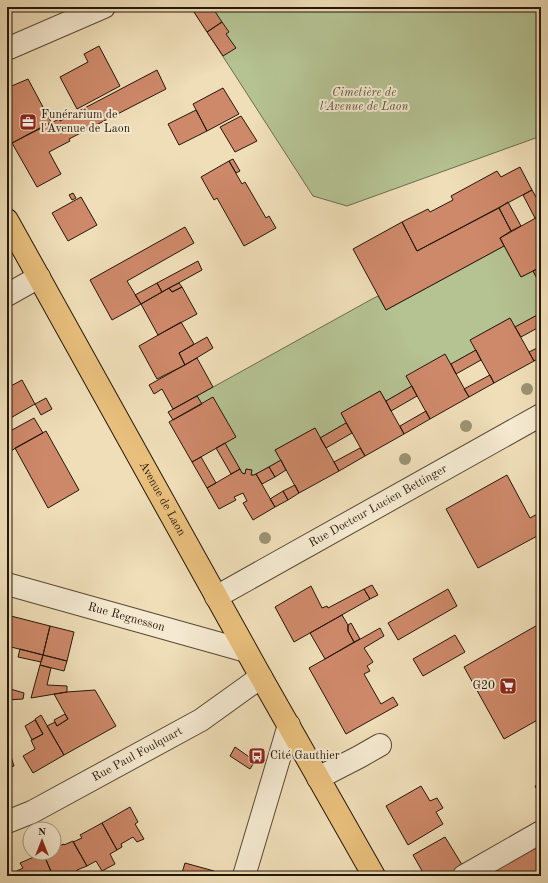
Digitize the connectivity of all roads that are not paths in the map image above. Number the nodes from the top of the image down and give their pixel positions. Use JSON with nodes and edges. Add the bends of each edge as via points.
{"nodes":[{"id":1,"x":104,"y":7,"type":"edge"},
{"id":2,"x":7,"y":49,"type":"edge"},
{"id":3,"x":7,"y":220,"type":"edge"},
{"id":4,"x":39,"y":277,"type":"junction"},
{"id":5,"x":7,"y":295,"type":"edge"},
{"id":6,"x":541,"y":415,"type":"edge"},
{"id":7,"x":7,"y":584,"type":"edge"},
{"id":8,"x":216,"y":597,"type":"junction"},
{"id":9,"x":246,"y":651,"type":"junction"},
{"id":10,"x":261,"y":677,"type":"junction"},
{"id":11,"x":289,"y":725,"type":"junction"},
{"id":12,"x":380,"y":745,"type":"dead end"},
{"id":13,"x":318,"y":778,"type":"junction"},
{"id":14,"x":7,"y":822,"type":"edge"},
{"id":15,"x":541,"y":832,"type":"edge"},
{"id":16,"x":244,"y":876,"type":"edge"},
{"id":17,"x":374,"y":876,"type":"edge"},
{"id":18,"x":464,"y":876,"type":"edge"}],
"edges":[{"from":1,"to":2,"type":"street"},
{"from":3,"to":4,"type":"main road","name":"Avenue de Laon"},
{"from":4,"to":5,"type":"street"},
{"from":4,"to":8,"type":"main road","name":"Avenue de Laon"},
{"from":6,"to":8,"type":"street","name":"Rue Docteur Lucien Bettinger"},
{"from":7,"to":9,"type":"street","name":"Rue Regnesson"},
{"from":8,"to":9,"type":"main road","name":"Avenue de Laon"},
{"from":9,"to":10,"type":"main road","name":"Avenue de Laon"},
{"from":10,"to":11,"type":"main road","name":"Avenue de Laon"},
{"from":10,"to":14,"type":"street","name":"Rue Paul Foulquart","via":[[201,720],[32,812]]},
{"from":11,"to":13,"type":"main road","name":"Avenue de Laon"},
{"from":11,"to":16,"type":"street"},
{"from":12,"to":13,"type":"street"},
{"from":13,"to":17,"type":"main road","name":"Avenue de Laon"},
{"from":15,"to":18,"type":"street"}]}
